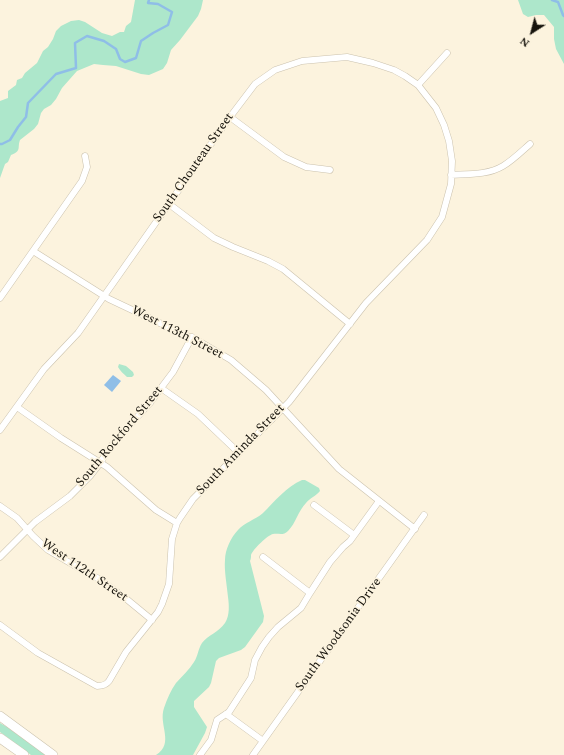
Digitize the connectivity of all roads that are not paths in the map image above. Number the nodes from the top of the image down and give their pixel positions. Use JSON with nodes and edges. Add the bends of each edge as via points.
{"nodes":[{"id":1,"x":447,"y":53,"type":"dead end"},
{"id":2,"x":418,"y":85,"type":"junction"},
{"id":3,"x":230,"y":117,"type":"junction"},
{"id":4,"x":444,"y":124,"type":"joint"},
{"id":5,"x":530,"y":144,"type":"dead end"},
{"id":6,"x":85,"y":156,"type":"dead end"},
{"id":7,"x":330,"y":170,"type":"dead end"},
{"id":8,"x":451,"y":175,"type":"junction"},
{"id":9,"x":169,"y":204,"type":"junction"},
{"id":10,"x":34,"y":251,"type":"junction"},
{"id":11,"x":105,"y":296,"type":"junction"},
{"id":12,"x":0,"y":298,"type":"edge"},
{"id":13,"x":350,"y":324,"type":"junction"},
{"id":14,"x":192,"y":337,"type":"junction"},
{"id":15,"x":161,"y":388,"type":"junction"},
{"id":16,"x":17,"y":407,"type":"junction"},
{"id":17,"x":282,"y":409,"type":"junction"},
{"id":18,"x":0,"y":430,"type":"edge"},
{"id":19,"x":239,"y":453,"type":"junction"},
{"id":20,"x":100,"y":462,"type":"junction"},
{"id":21,"x":379,"y":501,"type":"junction"},
{"id":22,"x":314,"y":505,"type":"dead end"},
{"id":23,"x":0,"y":506,"type":"edge"},
{"id":24,"x":424,"y":516,"type":"dead end"},
{"id":25,"x":177,"y":523,"type":"junction"},
{"id":26,"x":415,"y":529,"type":"junction"},
{"id":27,"x":28,"y":530,"type":"junction"},
{"id":28,"x":354,"y":535,"type":"junction"},
{"id":29,"x":0,"y":557,"type":"edge"},
{"id":30,"x":264,"y":557,"type":"dead end"},
{"id":31,"x":310,"y":593,"type":"junction"},
{"id":32,"x":152,"y":620,"type":"junction"},
{"id":33,"x":0,"y":625,"type":"edge"},
{"id":34,"x":226,"y":714,"type":"junction"},
{"id":35,"x":0,"y":716,"type":"edge"},
{"id":36,"x":0,"y":738,"type":"edge"},
{"id":37,"x":264,"y":741,"type":"junction"},
{"id":38,"x":24,"y":755,"type":"edge"},
{"id":39,"x":53,"y":755,"type":"edge"},
{"id":40,"x":200,"y":755,"type":"edge"},
{"id":41,"x":254,"y":755,"type":"edge"}],
"edges":[{"from":1,"to":2,"type":"street"},
{"from":2,"to":3,"type":"street","name":"South Chouteau Street","via":[[394,70],[347,57],[302,60],[275,70],[255,84]]},
{"from":2,"to":4,"type":"street","name":"South Chouteau Street","via":[[436,108]]},
{"from":3,"to":7,"type":"street","via":[[284,157],[306,167]]},
{"from":3,"to":9,"type":"street","name":"South Chouteau Street"},
{"from":4,"to":8,"type":"street","name":"South Aminda Street","via":[[452,161]]},
{"from":5,"to":8,"type":"street","via":[[503,166],[481,174]]},
{"from":6,"to":10,"type":"street","via":[[87,167],[82,181]]},
{"from":8,"to":13,"type":"street","name":"South Aminda Street","via":[[442,217],[427,240],[366,303]]},
{"from":9,"to":11,"type":"street","name":"South Chouteau Street"},
{"from":9,"to":13,"type":"street","via":[[218,240],[283,270]]},
{"from":10,"to":11,"type":"street","name":"West 113th Street"},
{"from":10,"to":12,"type":"street"},
{"from":11,"to":14,"type":"street","name":"West 113th Street"},
{"from":11,"to":16,"type":"street","name":"South Chouteau Street","via":[[78,334],[44,369]]},
{"from":13,"to":17,"type":"street","name":"South Aminda Street"},
{"from":14,"to":15,"type":"street","name":"South Rockford Street"},
{"from":14,"to":17,"type":"street","name":"West 113th Street","via":[[231,360],[266,390]]},
{"from":15,"to":19,"type":"street","via":[[198,414]]},
{"from":15,"to":20,"type":"street","name":"South Rockford Street"},
{"from":16,"to":18,"type":"street","name":"South Chouteau Street"},
{"from":16,"to":20,"type":"street"},
{"from":17,"to":19,"type":"street","name":"South Aminda Street"},
{"from":17,"to":21,"type":"street","name":"West 113th Street","via":[[339,469]]},
{"from":19,"to":25,"type":"street","name":"South Aminda Street","via":[[193,500]]},
{"from":20,"to":25,"type":"street","via":[[156,510]]},
{"from":20,"to":27,"type":"street","name":"South Rockford Street","via":[[77,490]]},
{"from":21,"to":26,"type":"street","name":"West 113th Street"},
{"from":21,"to":28,"type":"street"},
{"from":22,"to":28,"type":"street"},
{"from":23,"to":27,"type":"street","name":"West 112th Street"},
{"from":24,"to":26,"type":"street","name":"South Woodsonia Drive"},
{"from":25,"to":32,"type":"street","name":"South Aminda Street","via":[[172,539],[168,584],[162,604]]},
{"from":26,"to":37,"type":"street","name":"South Woodsonia Drive"},
{"from":27,"to":29,"type":"street","name":"South Rockford Street"},
{"from":27,"to":32,"type":"street","name":"West 112th Street","via":[[48,550],[99,579]]},
{"from":28,"to":31,"type":"street","via":[[330,562]]},
{"from":30,"to":31,"type":"street"},
{"from":31,"to":34,"type":"street","via":[[301,608],[278,627],[262,647],[250,678]]},
{"from":32,"to":33,"type":"street","name":"South Aminda Street","via":[[126,652],[109,681],[102,686],[38,653]]},
{"from":34,"to":37,"type":"street"},
{"from":34,"to":40,"type":"street","via":[[217,720],[211,740]]},
{"from":35,"to":39,"type":"main road"},
{"from":36,"to":38,"type":"main road"},
{"from":37,"to":41,"type":"street","name":"South Woodsonia Drive"}]}
